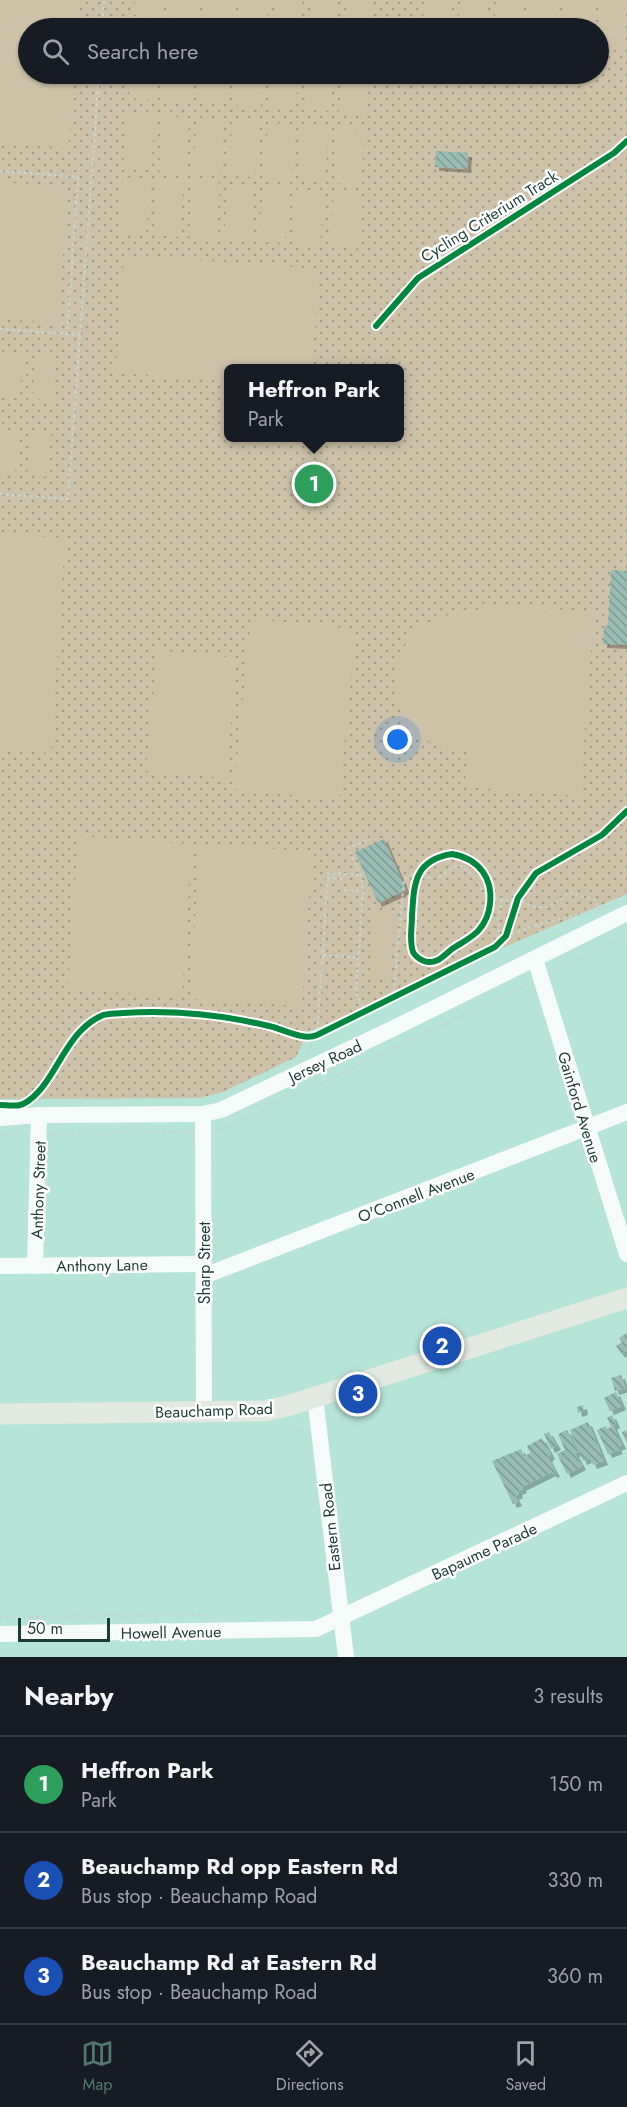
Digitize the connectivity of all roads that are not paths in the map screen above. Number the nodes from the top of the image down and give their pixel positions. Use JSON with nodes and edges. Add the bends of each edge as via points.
{"nodes":[{"id":1,"x":627,"y":913,"type":"edge"},
{"id":2,"x":535,"y":959,"type":"junction"},
{"id":3,"x":627,"y":1112,"type":"edge"},
{"id":4,"x":203,"y":1114,"type":"junction"},
{"id":5,"x":39,"y":1115,"type":"junction"},
{"id":6,"x":0,"y":1118,"type":"edge"},
{"id":7,"x":587,"y":1128,"type":"junction"},
{"id":8,"x":627,"y":1254,"type":"edge"},
{"id":9,"x":0,"y":1266,"type":"edge"},
{"id":10,"x":35,"y":1266,"type":"junction"},
{"id":11,"x":204,"y":1270,"type":"junction"},
{"id":12,"x":627,"y":1298,"type":"edge"},
{"id":13,"x":315,"y":1397,"type":"junction"},
{"id":14,"x":204,"y":1412,"type":"junction"},
{"id":15,"x":0,"y":1414,"type":"edge"},
{"id":16,"x":627,"y":1483,"type":"edge"},
{"id":17,"x":341,"y":1618,"type":"junction"},
{"id":18,"x":0,"y":1634,"type":"edge"},
{"id":19,"x":346,"y":1657,"type":"edge"}],
"edges":[{"from":1,"to":2,"type":"street","name":"Jersey Road"},
{"from":2,"to":4,"type":"street","name":"Jersey Road","via":[[221,1110]]},
{"from":2,"to":7,"type":"street","name":"Gainford Avenue"},
{"from":3,"to":7,"type":"street","name":"O'Connell Avenue"},
{"from":4,"to":5,"type":"street","name":"Jersey Road"},
{"from":4,"to":11,"type":"street","name":"Sharp Street"},
{"from":5,"to":6,"type":"street","name":"Jersey Road"},
{"from":5,"to":10,"type":"street","name":"Anthony Street"},
{"from":7,"to":8,"type":"street","name":"Gainford Avenue"},
{"from":7,"to":11,"type":"street","name":"O'Connell Avenue"},
{"from":9,"to":10,"type":"street","name":"Anthony Lane"},
{"from":10,"to":11,"type":"street","name":"Anthony Lane"},
{"from":11,"to":14,"type":"street","name":"Sharp Street"},
{"from":12,"to":13,"type":"main road","name":"Beauchamp Road"},
{"from":13,"to":14,"type":"main road","name":"Beauchamp Road","via":[[263,1412]]},
{"from":13,"to":17,"type":"street","name":"Eastern Road"},
{"from":14,"to":15,"type":"main road","name":"Beauchamp Road"},
{"from":16,"to":17,"type":"street","name":"Bapaume Parade"},
{"from":17,"to":18,"type":"street","name":"Howell Avenue","via":[[316,1629]]},
{"from":17,"to":19,"type":"street","name":"Eastern Road"}]}
